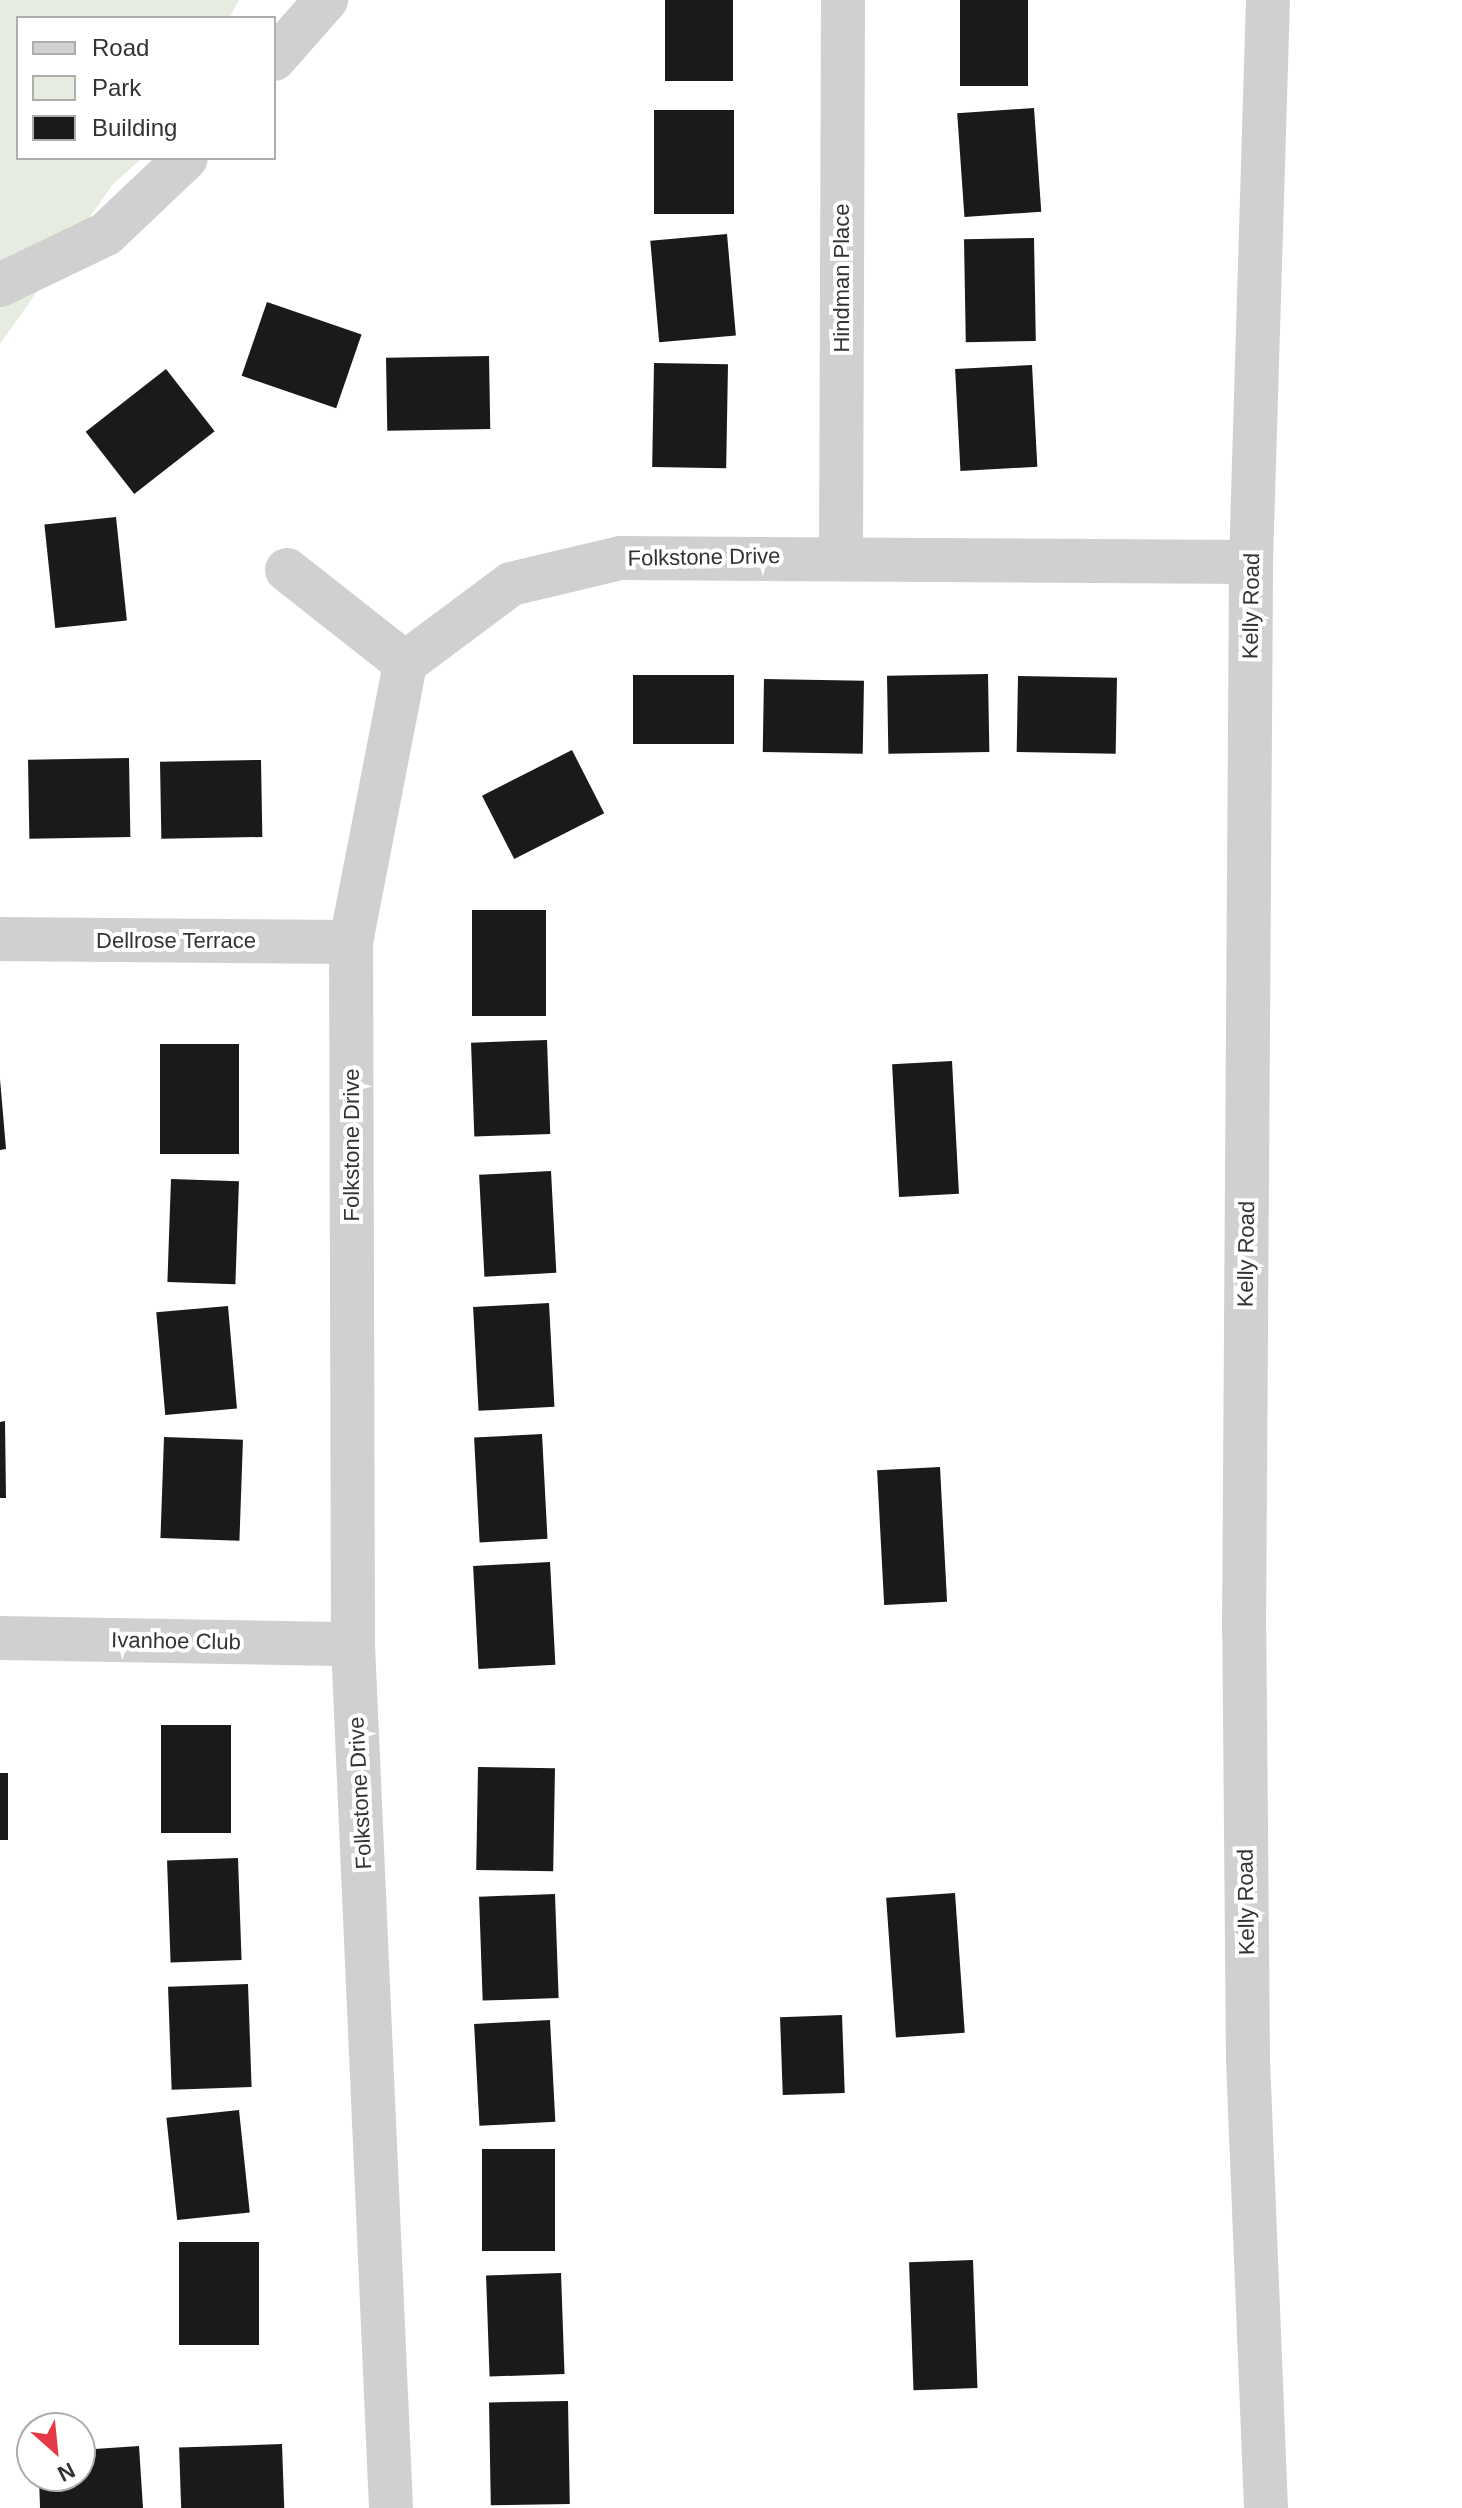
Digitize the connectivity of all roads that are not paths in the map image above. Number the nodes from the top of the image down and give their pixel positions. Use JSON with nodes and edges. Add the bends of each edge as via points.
{"nodes":[{"id":1,"x":326,"y":0,"type":"edge"},
{"id":2,"x":843,"y":0,"type":"edge"},
{"id":3,"x":1268,"y":0,"type":"edge"},
{"id":4,"x":276,"y":57,"type":"edge"},
{"id":5,"x":184,"y":160,"type":"edge"},
{"id":6,"x":0,"y":285,"type":"edge"},
{"id":7,"x":841,"y":555,"type":"junction"},
{"id":8,"x":1251,"y":562,"type":"junction"},
{"id":9,"x":287,"y":570,"type":"dead end"},
{"id":10,"x":405,"y":663,"type":"junction"},
{"id":11,"x":0,"y":939,"type":"edge"},
{"id":12,"x":351,"y":942,"type":"junction"},
{"id":13,"x":0,"y":1638,"type":"edge"},
{"id":14,"x":353,"y":1644,"type":"junction"},
{"id":15,"x":391,"y":2508,"type":"edge"},
{"id":16,"x":1266,"y":2508,"type":"edge"}],
"edges":[{"from":1,"to":4,"type":"street"},
{"from":2,"to":7,"type":"street","name":"Hindman Place"},
{"from":3,"to":8,"type":"street","name":"Kelly Road"},
{"from":5,"to":6,"type":"street","via":[[106,234]]},
{"from":7,"to":8,"type":"street","name":"Folkstone Drive"},
{"from":7,"to":10,"type":"street","name":"Folkstone Drive","via":[[620,558],[511,584]]},
{"from":8,"to":16,"type":"street","name":"Kelly Road","via":[[1244,1662],[1248,2059]]},
{"from":9,"to":10,"type":"street"},
{"from":10,"to":12,"type":"street","name":"Folkstone Drive"},
{"from":11,"to":12,"type":"street","name":"Dellrose Terrace"},
{"from":12,"to":14,"type":"street","name":"Folkstone Drive"},
{"from":13,"to":14,"type":"street","name":"Ivanhoe Club"},
{"from":14,"to":15,"type":"street","name":"Folkstone Drive"}]}
